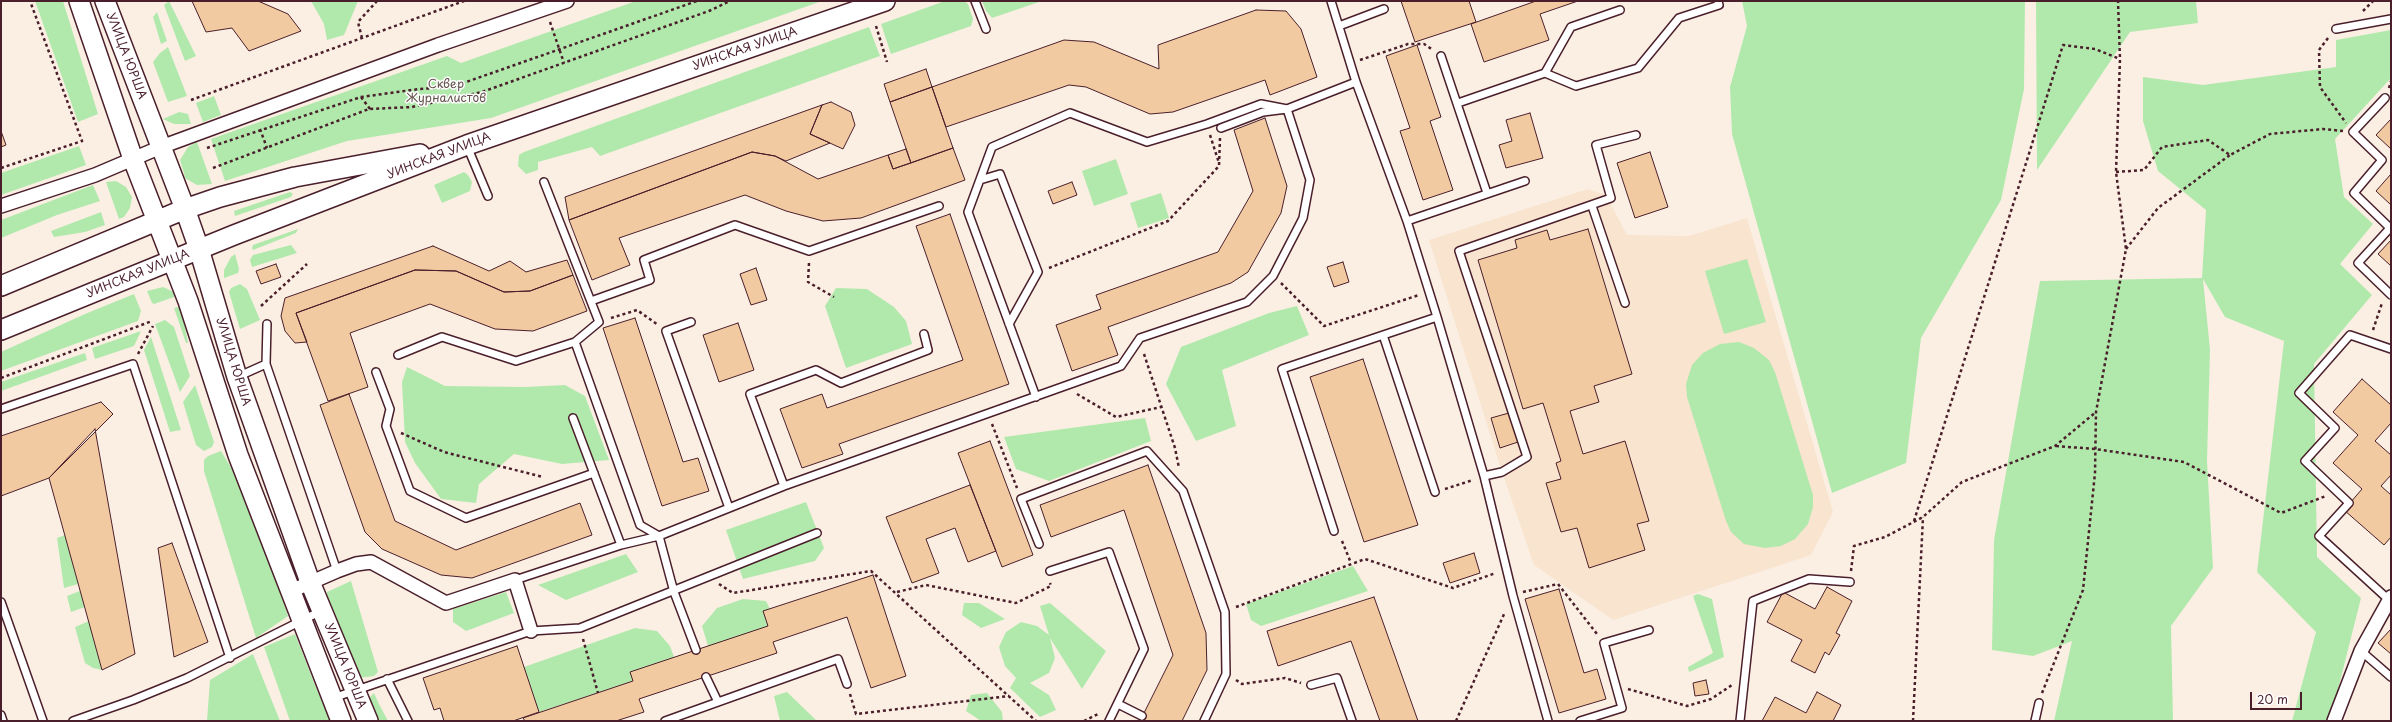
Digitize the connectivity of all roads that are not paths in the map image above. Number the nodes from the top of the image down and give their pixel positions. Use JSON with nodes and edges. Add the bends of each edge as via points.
{"nodes":[{"id":1,"x":79,"y":1,"type":"edge"},
{"id":2,"x":105,"y":1,"type":"edge"},
{"id":3,"x":567,"y":1,"type":"edge"},
{"id":4,"x":885,"y":1,"type":"edge"},
{"id":5,"x":975,"y":1,"type":"edge"},
{"id":6,"x":1331,"y":1,"type":"edge"},
{"id":7,"x":1718,"y":1,"type":"edge"},
{"id":8,"x":1384,"y":9,"type":"dead end"},
{"id":9,"x":1620,"y":10,"type":"dead end"},
{"id":10,"x":2391,"y":19,"type":"edge"},
{"id":11,"x":1339,"y":26,"type":"junction"},
{"id":12,"x":986,"y":29,"type":"dead end"},
{"id":13,"x":2336,"y":29,"type":"road end"},
{"id":14,"x":1441,"y":56,"type":"road end"},
{"id":15,"x":1545,"y":73,"type":"junction"},
{"id":16,"x":1356,"y":82,"type":"junction"},
{"id":17,"x":2386,"y":98,"type":"dead end"},
{"id":18,"x":1458,"y":103,"type":"junction"},
{"id":19,"x":1287,"y":109,"type":"junction"},
{"id":20,"x":1221,"y":128,"type":"road end"},
{"id":21,"x":1636,"y":135,"type":"dead end"},
{"id":22,"x":466,"y":145,"type":"junction"},
{"id":23,"x":161,"y":147,"type":"junction"},
{"id":24,"x":133,"y":159,"type":"junction"},
{"id":25,"x":980,"y":180,"type":"junction"},
{"id":26,"x":1525,"y":181,"type":"dead end"},
{"id":27,"x":544,"y":182,"type":"dead end"},
{"id":28,"x":1486,"y":193,"type":"junction"},
{"id":29,"x":488,"y":196,"type":"dead end"},
{"id":30,"x":1,"y":206,"type":"edge"},
{"id":31,"x":939,"y":206,"type":"dead end"},
{"id":32,"x":1592,"y":206,"type":"junction"},
{"id":33,"x":185,"y":209,"type":"junction"},
{"id":34,"x":1407,"y":221,"type":"junction"},
{"id":35,"x":158,"y":222,"type":"junction"},
{"id":36,"x":199,"y":249,"type":"junction"},
{"id":37,"x":173,"y":260,"type":"junction"},
{"id":38,"x":1,"y":286,"type":"edge"},
{"id":39,"x":2389,"y":293,"type":"edge"},
{"id":40,"x":591,"y":301,"type":"junction"},
{"id":41,"x":1624,"y":303,"type":"dead end"},
{"id":42,"x":1437,"y":316,"type":"junction"},
{"id":43,"x":691,"y":322,"type":"dead end"},
{"id":44,"x":268,"y":324,"type":"dead end"},
{"id":45,"x":1009,"y":324,"type":"junction"},
{"id":46,"x":1,"y":330,"type":"edge"},
{"id":47,"x":924,"y":334,"type":"dead end"},
{"id":48,"x":1382,"y":335,"type":"junction"},
{"id":49,"x":575,"y":342,"type":"junction"},
{"id":50,"x":2391,"y":349,"type":"edge"},
{"id":51,"x":398,"y":355,"type":"dead end"},
{"id":52,"x":266,"y":364,"type":"junction"},
{"id":53,"x":376,"y":372,"type":"dead end"},
{"id":54,"x":236,"y":377,"type":"junction"},
{"id":55,"x":1036,"y":397,"type":"junction"},
{"id":56,"x":1,"y":409,"type":"edge"},
{"id":57,"x":573,"y":418,"type":"dead end"},
{"id":58,"x":594,"y":473,"type":"junction"},
{"id":59,"x":1484,"y":476,"type":"junction"},
{"id":60,"x":784,"y":486,"type":"junction"},
{"id":61,"x":1436,"y":492,"type":"road end"},
{"id":62,"x":729,"y":508,"type":"junction"},
{"id":63,"x":1334,"y":531,"type":"dead end"},
{"id":64,"x":817,"y":533,"type":"dead end"},
{"id":65,"x":659,"y":536,"type":"junction"},
{"id":66,"x":1039,"y":544,"type":"dead end"},
{"id":67,"x":621,"y":545,"type":"junction"},
{"id":68,"x":337,"y":571,"type":"junction"},
{"id":69,"x":1050,"y":571,"type":"road end"},
{"id":70,"x":515,"y":580,"type":"junction"},
{"id":71,"x":310,"y":582,"type":"junction"},
{"id":72,"x":1850,"y":582,"type":"road end"},
{"id":73,"x":291,"y":591,"type":"junction"},
{"id":74,"x":674,"y":592,"type":"junction"},
{"id":75,"x":2390,"y":599,"type":"edge"},
{"id":76,"x":1,"y":602,"type":"edge"},
{"id":77,"x":322,"y":611,"type":"junction"},
{"id":78,"x":302,"y":619,"type":"junction"},
{"id":79,"x":1649,"y":630,"type":"dead end"},
{"id":80,"x":531,"y":631,"type":"junction"},
{"id":81,"x":696,"y":650,"type":"dead end"},
{"id":82,"x":2361,"y":650,"type":"junction"},
{"id":83,"x":230,"y":658,"type":"junction"},
{"id":84,"x":706,"y":677,"type":"dead end"},
{"id":85,"x":2391,"y":677,"type":"edge"},
{"id":86,"x":387,"y":679,"type":"junction"},
{"id":87,"x":847,"y":684,"type":"road end"},
{"id":88,"x":1311,"y":685,"type":"road end"},
{"id":89,"x":354,"y":690,"type":"junction"},
{"id":90,"x":333,"y":698,"type":"junction"},
{"id":91,"x":718,"y":702,"type":"junction"},
{"id":92,"x":2038,"y":703,"type":"road end"},
{"id":93,"x":1118,"y":704,"type":"junction"},
{"id":94,"x":1,"y":715,"type":"edge"},
{"id":95,"x":1142,"y":716,"type":"dead end"},
{"id":96,"x":3,"y":721,"type":"edge"},
{"id":97,"x":43,"y":721,"type":"edge"},
{"id":98,"x":73,"y":721,"type":"edge"},
{"id":99,"x":341,"y":721,"type":"edge"},
{"id":100,"x":368,"y":721,"type":"edge"},
{"id":101,"x":408,"y":721,"type":"edge"},
{"id":102,"x":665,"y":721,"type":"edge"},
{"id":103,"x":1109,"y":721,"type":"edge"},
{"id":104,"x":1204,"y":721,"type":"edge"},
{"id":105,"x":1352,"y":721,"type":"edge"},
{"id":106,"x":1548,"y":721,"type":"edge"},
{"id":107,"x":1580,"y":721,"type":"edge"},
{"id":108,"x":1740,"y":721,"type":"edge"},
{"id":109,"x":2036,"y":721,"type":"edge"},
{"id":110,"x":2334,"y":721,"type":"edge"}],
"edges":[{"from":1,"to":24,"type":"main road","name":"УЛИЦА ЮРША"},
{"from":2,"to":23,"type":"main road","name":"УЛИЦА ЮРША"},
{"from":3,"to":23,"type":"street","via":[[438,45]]},
{"from":4,"to":22,"type":"main road","name":"УИНСКАЯ УЛИЦА"},
{"from":5,"to":12,"type":"lane"},
{"from":6,"to":11,"type":"lane"},
{"from":7,"to":15,"type":"lane","via":[[1719,5],[1679,18],[1638,68],[1576,86]]},
{"from":8,"to":11,"type":"lane"},
{"from":9,"to":15,"type":"lane","via":[[1571,27]]},
{"from":10,"to":13,"type":"lane"},
{"from":11,"to":16,"type":"lane"},
{"from":14,"to":18,"type":"lane"},
{"from":15,"to":18,"type":"lane"},
{"from":16,"to":19,"type":"lane"},
{"from":16,"to":34,"type":"lane"},
{"from":17,"to":39,"type":"lane","via":[[2353,132],[2382,160],[2354,193],[2390,228],[2358,263]]},
{"from":18,"to":28,"type":"lane"},
{"from":19,"to":20,"type":"lane","via":[[1263,112]]},
{"from":19,"to":25,"type":"lane","via":[[1261,104],[1147,142],[1070,113],[992,147]]},
{"from":19,"to":55,"type":"lane","via":[[1310,180],[1303,218],[1273,276],[1246,302],[1140,338],[1120,366]]},
{"from":21,"to":32,"type":"lane","via":[[1596,145],[1611,198]]},
{"from":22,"to":29,"type":"lane"},
{"from":22,"to":33,"type":"main road","via":[[296,177]]},
{"from":22,"to":36,"type":"main road","name":"УИНСКАЯ УЛИЦА"},
{"from":23,"to":24,"type":"street"},
{"from":23,"to":33,"type":"main road","name":"УЛИЦА ЮРША"},
{"from":24,"to":30,"type":"street"},
{"from":24,"to":35,"type":"main road","name":"УЛИЦА ЮРША"},
{"from":25,"to":45,"type":"lane","via":[[968,212]]},
{"from":25,"to":45,"type":"lane","via":[[1000,174],[1038,272]]},
{"from":26,"to":28,"type":"lane"},
{"from":27,"to":40,"type":"lane"},
{"from":28,"to":34,"type":"lane"},
{"from":31,"to":40,"type":"lane","via":[[809,251],[735,224],[644,260],[650,280]]},
{"from":32,"to":41,"type":"lane"},
{"from":32,"to":59,"type":"lane","via":[[1459,251],[1527,457],[1502,472]]},
{"from":33,"to":35,"type":"main road"},
{"from":33,"to":36,"type":"main road","name":"УЛИЦА ЮРША"},
{"from":34,"to":42,"type":"lane"},
{"from":35,"to":37,"type":"main road","name":"УЛИЦА ЮРША"},
{"from":35,"to":38,"type":"main road"},
{"from":36,"to":37,"type":"main road","name":"УИНСКАЯ УЛИЦА"},
{"from":36,"to":54,"type":"main road","name":"УЛИЦА ЮРША"},
{"from":37,"to":46,"type":"main road","name":"УИНСКАЯ УЛИЦА"},
{"from":37,"to":73,"type":"main road","name":"УЛИЦА ЮРША","via":[[238,455]]},
{"from":40,"to":49,"type":"lane","via":[[599,322]]},
{"from":42,"to":48,"type":"lane"},
{"from":42,"to":59,"type":"lane"},
{"from":43,"to":62,"type":"lane","via":[[666,331]]},
{"from":44,"to":52,"type":"lane"},
{"from":45,"to":55,"type":"lane"},
{"from":47,"to":60,"type":"lane","via":[[928,350],[841,384],[816,370],[750,394]]},
{"from":48,"to":61,"type":"lane"},
{"from":48,"to":63,"type":"lane","via":[[1282,368]]},
{"from":49,"to":51,"type":"lane","via":[[516,361],[442,337]]},
{"from":49,"to":65,"type":"lane","via":[[640,525]]},
{"from":50,"to":75,"type":"lane","via":[[2350,335],[2299,393],[2335,428],[2305,461],[2349,502],[2319,536]]},
{"from":52,"to":54,"type":"lane"},
{"from":52,"to":68,"type":"lane"},
{"from":53,"to":58,"type":"lane","via":[[390,409],[386,426],[410,491],[466,518]]},
{"from":54,"to":71,"type":"main road","name":"УЛИЦА ЮРША"},
{"from":55,"to":60,"type":"lane"},
{"from":56,"to":83,"type":"lane","via":[[133,364]]},
{"from":57,"to":58,"type":"lane"},
{"from":58,"to":67,"type":"lane"},
{"from":59,"to":106,"type":"lane","via":[[1506,570]]},
{"from":60,"to":62,"type":"lane"},
{"from":62,"to":65,"type":"lane"},
{"from":64,"to":74,"type":"lane","via":[[707,576]]},
{"from":65,"to":67,"type":"lane"},
{"from":65,"to":74,"type":"lane"},
{"from":66,"to":104,"type":"lane","via":[[1021,499],[1147,451],[1183,491],[1225,612],[1226,674]]},
{"from":67,"to":70,"type":"lane"},
{"from":68,"to":70,"type":"street","via":[[371,562],[446,603]]},
{"from":68,"to":71,"type":"street"},
{"from":69,"to":93,"type":"lane","via":[[1109,552],[1144,649]]},
{"from":70,"to":80,"type":"street"},
{"from":71,"to":73,"type":"street"},
{"from":71,"to":77,"type":"main road","name":"УЛИЦА ЮРША"},
{"from":72,"to":108,"type":"lane","via":[[1809,579],[1753,601]]},
{"from":73,"to":78,"type":"main road","name":"УЛИЦА ЮРША"},
{"from":74,"to":80,"type":"lane","via":[[580,628]]},
{"from":74,"to":81,"type":"lane"},
{"from":75,"to":82,"type":"street"},
{"from":76,"to":97,"type":"lane"},
{"from":77,"to":78,"type":"lane"},
{"from":77,"to":89,"type":"main road","name":"УЛИЦА ЮРША"},
{"from":78,"to":83,"type":"lane"},
{"from":78,"to":90,"type":"main road","name":"УЛИЦА ЮРША"},
{"from":79,"to":107,"type":"lane","via":[[1604,643],[1622,708]]},
{"from":80,"to":86,"type":"lane"},
{"from":82,"to":85,"type":"lane"},
{"from":82,"to":110,"type":"street"},
{"from":83,"to":98,"type":"lane","via":[[133,700]]},
{"from":84,"to":91,"type":"lane"},
{"from":86,"to":89,"type":"lane"},
{"from":86,"to":101,"type":"lane"},
{"from":87,"to":91,"type":"lane","via":[[838,659]]},
{"from":88,"to":105,"type":"lane","via":[[1337,678]]},
{"from":89,"to":90,"type":"lane"},
{"from":89,"to":100,"type":"main road","name":"УЛИЦА ЮРША"},
{"from":90,"to":99,"type":"main road","name":"УЛИЦА ЮРША"},
{"from":91,"to":102,"type":"lane"},
{"from":92,"to":109,"type":"lane"},
{"from":93,"to":95,"type":"lane"},
{"from":93,"to":103,"type":"lane"},
{"from":94,"to":96,"type":"lane"}]}
